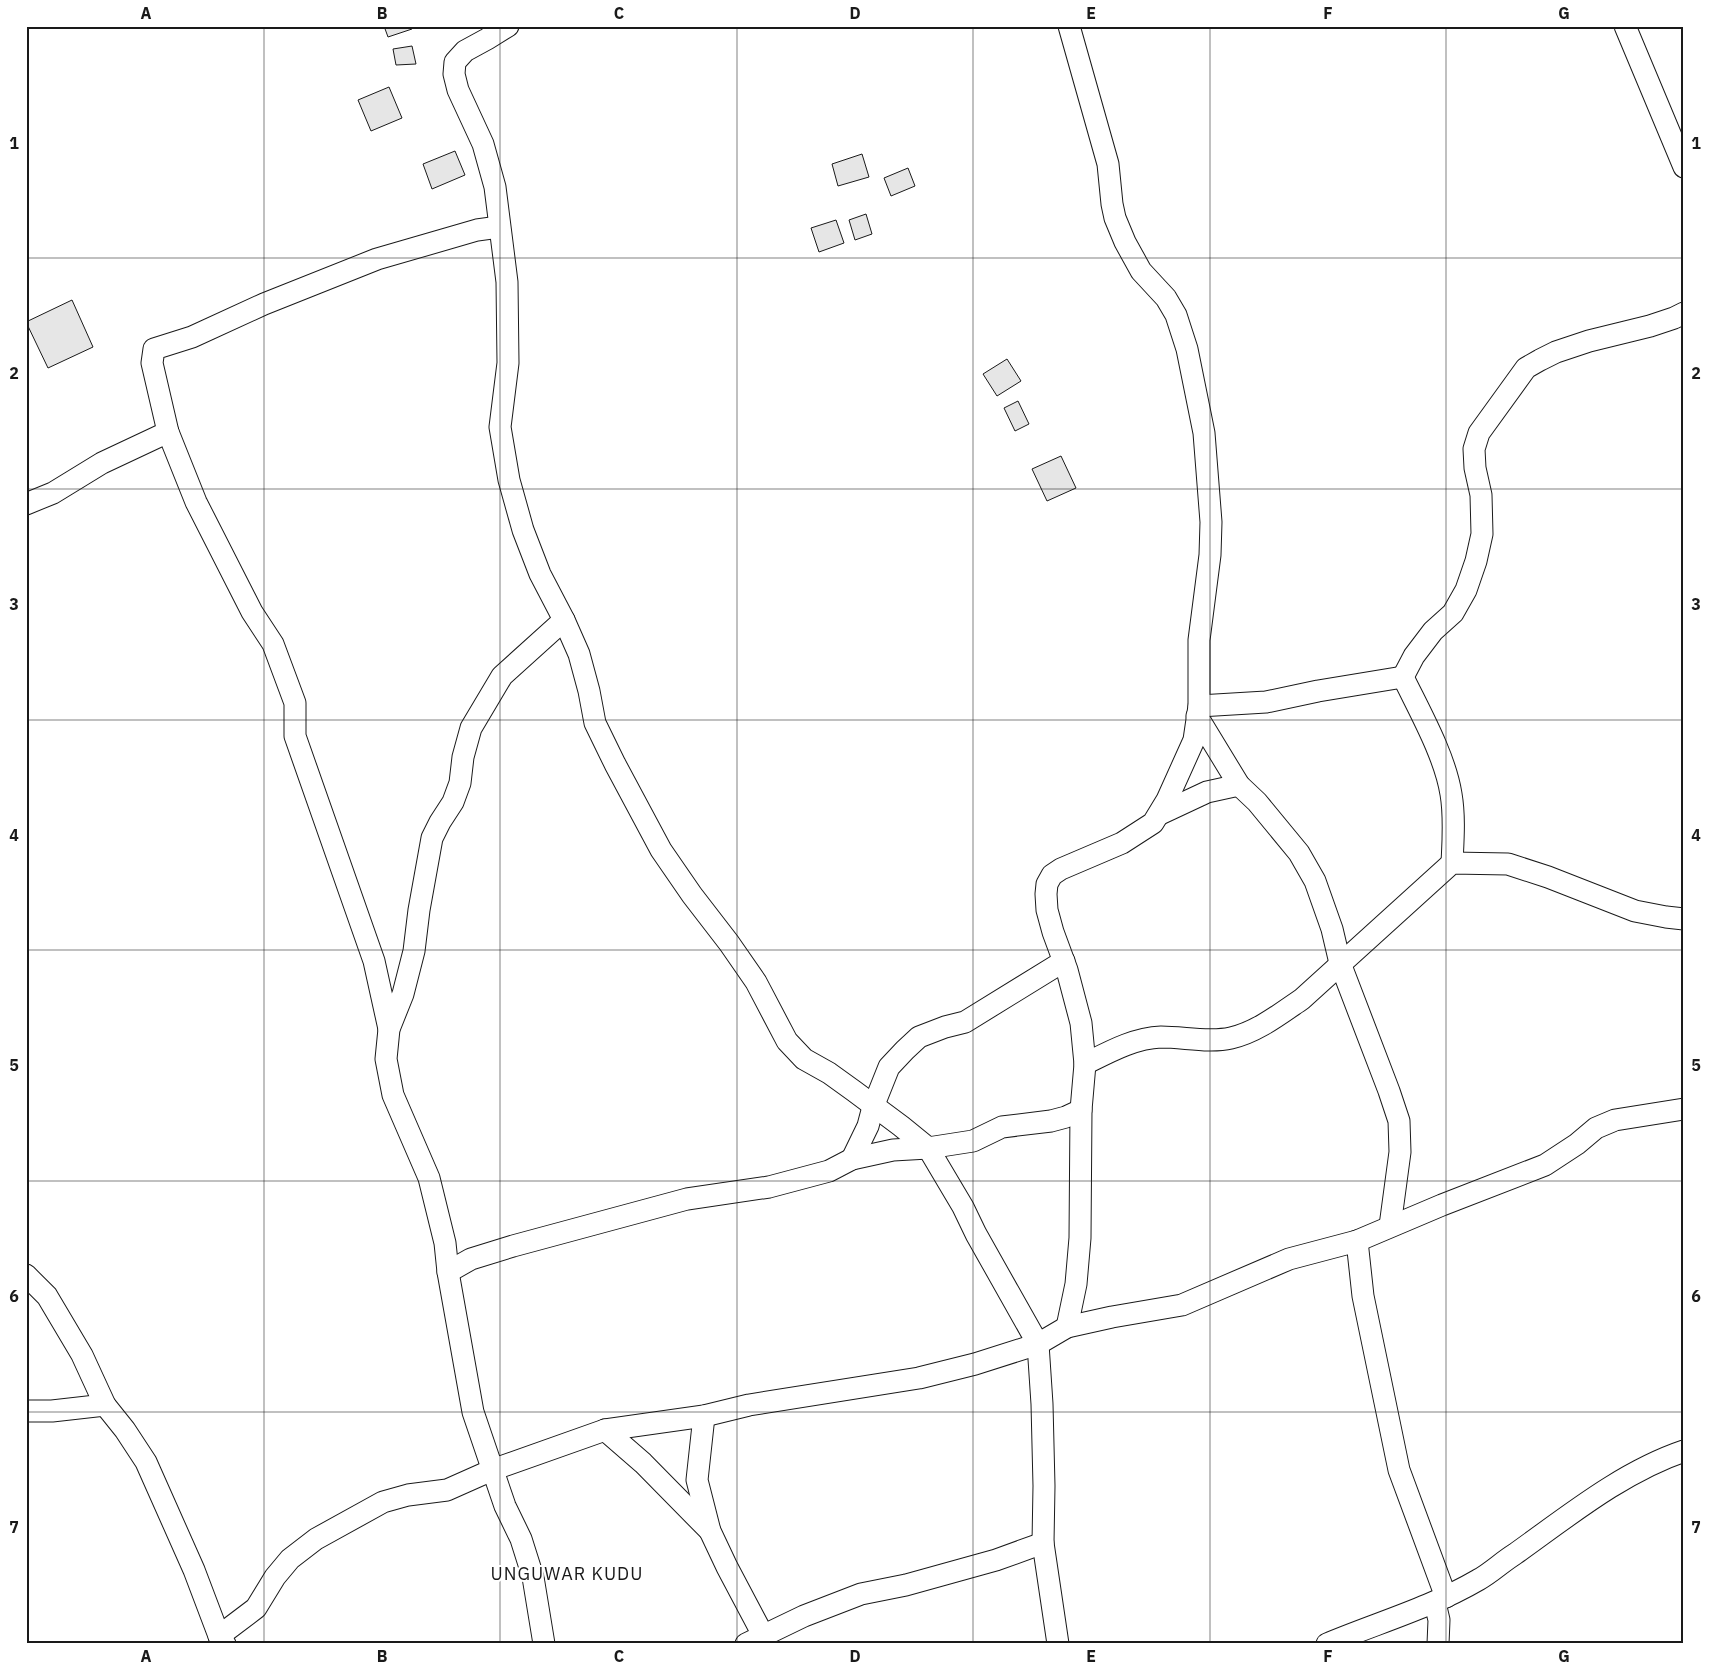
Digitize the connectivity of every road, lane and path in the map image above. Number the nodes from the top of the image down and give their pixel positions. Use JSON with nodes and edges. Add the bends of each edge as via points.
{"nodes":[{"id":1,"x":508,"y":26,"type":"edge"},
{"id":2,"x":1069,"y":26,"type":"edge"},
{"id":3,"x":1625,"y":26,"type":"edge"},
{"id":4,"x":1684,"y":168,"type":"edge"},
{"id":5,"x":500,"y":226,"type":"junction"},
{"id":6,"x":1684,"y":313,"type":"edge"},
{"id":7,"x":168,"y":432,"type":"junction"},
{"id":8,"x":26,"y":504,"type":"edge"},
{"id":9,"x":564,"y":620,"type":"junction"},
{"id":10,"x":1403,"y":677,"type":"junction"},
{"id":11,"x":1198,"y":711,"type":"junction"},
{"id":12,"x":1239,"y":785,"type":"junction"},
{"id":13,"x":1160,"y":814,"type":"junction"},
{"id":14,"x":1452,"y":863,"type":"junction"},
{"id":15,"x":1684,"y":919,"type":"edge"},
{"id":16,"x":1064,"y":961,"type":"junction"},
{"id":17,"x":1340,"y":963,"type":"junction"},
{"id":18,"x":389,"y":1029,"type":"junction"},
{"id":19,"x":1085,"y":1064,"type":"junction"},
{"id":20,"x":873,"y":1107,"type":"junction"},
{"id":21,"x":1684,"y":1109,"type":"edge"},
{"id":22,"x":1081,"y":1110,"type":"junction"},
{"id":23,"x":928,"y":1148,"type":"junction"},
{"id":24,"x":852,"y":1159,"type":"junction"},
{"id":25,"x":1390,"y":1226,"type":"junction"},
{"id":26,"x":1357,"y":1241,"type":"junction"},
{"id":27,"x":448,"y":1272,"type":"junction"},
{"id":28,"x":26,"y":1275,"type":"edge"},
{"id":29,"x":1067,"y":1328,"type":"junction"},
{"id":30,"x":1038,"y":1344,"type":"junction"},
{"id":31,"x":105,"y":1405,"type":"junction"},
{"id":32,"x":26,"y":1411,"type":"edge"},
{"id":33,"x":704,"y":1416,"type":"junction"},
{"id":34,"x":605,"y":1430,"type":"junction"},
{"id":35,"x":1684,"y":1451,"type":"edge"},
{"id":36,"x":492,"y":1470,"type":"junction"},
{"id":37,"x":710,"y":1531,"type":"junction"},
{"id":38,"x":1043,"y":1543,"type":"junction"},
{"id":39,"x":1440,"y":1600,"type":"junction"},
{"id":40,"x":222,"y":1640,"type":"edge"},
{"id":41,"x":755,"y":1640,"type":"edge"},
{"id":42,"x":544,"y":1644,"type":"edge"},
{"id":43,"x":1058,"y":1644,"type":"edge"},
{"id":44,"x":1327,"y":1644,"type":"edge"},
{"id":45,"x":1438,"y":1644,"type":"edge"}],
"edges":[{"from":1,"to":5,"type":"street","via":[[465,50],[455,62],[454,74],[483,144],[495,187]]},
{"from":2,"to":11,"type":"street","via":[[1108,164],[1115,218],[1141,270],[1166,298],[1176,315],[1195,382],[1204,433],[1211,522],[1199,640]]},
{"from":3,"to":4,"type":"street"},
{"from":5,"to":7,"type":"street","via":[[377,259],[154,350],[152,363]]},
{"from":5,"to":9,"type":"street","via":[[508,282],[508,363],[500,427],[507,471],[536,565]]},
{"from":6,"to":10,"type":"street","via":[[1650,326],[1580,344],[1526,368],[1480,432],[1474,449],[1474,468],[1481,495],[1482,534],[1466,590],[1453,613],[1433,631],[1414,656]]},
{"from":7,"to":8,"type":"street"},
{"from":7,"to":18,"type":"street","via":[[196,502],[252,612],[273,644],[295,703],[295,736],[374,961]]},
{"from":9,"to":18,"type":"street","via":[[502,676],[471,728],[460,783],[432,838],[414,952],[404,994]]},
{"from":9,"to":20,"type":"street","via":[[579,654],[595,723],[661,850],[756,982],[787,1041],[804,1059],[829,1073]]},
{"from":10,"to":11,"type":"street"},
{"from":10,"to":14,"type":"street","via":[[1438,749],[1451,794]]},
{"from":11,"to":12,"type":"street"},
{"from":11,"to":13,"type":"street","via":[[1194,740]]},
{"from":12,"to":13,"type":"street","via":[[1207,792]]},
{"from":12,"to":17,"type":"street","via":[[1299,853],[1315,881]]},
{"from":13,"to":16,"type":"street","via":[[1153,824],[1122,843],[1052,875],[1047,884],[1047,910]]},
{"from":14,"to":15,"type":"street","via":[[1508,864],[1635,911]]},
{"from":14,"to":17,"type":"street"},
{"from":16,"to":19,"type":"street","via":[[1081,1023]]},
{"from":16,"to":20,"type":"street","via":[[965,1022],[920,1037],[889,1067]]},
{"from":17,"to":19,"type":"street","via":[[1302,999],[1274,1018],[1231,1038],[1159,1037],[1114,1049]]},
{"from":17,"to":25,"type":"street","via":[[1399,1122],[1400,1152]]},
{"from":18,"to":27,"type":"street","via":[[386,1059],[393,1095],[429,1178],[445,1243]]},
{"from":19,"to":22,"type":"street"},
{"from":20,"to":23,"type":"street"},
{"from":20,"to":24,"type":"street"},
{"from":21,"to":25,"type":"street","via":[[1609,1122],[1545,1165]]},
{"from":22,"to":23,"type":"street","via":[[1051,1121],[1002,1127],[973,1141]]},
{"from":22,"to":29,"type":"street","via":[[1080,1238],[1076,1284]]},
{"from":23,"to":24,"type":"street","via":[[893,1150]]},
{"from":23,"to":30,"type":"street"},
{"from":24,"to":27,"type":"street","via":[[829,1171],[802,1179],[687,1199],[512,1246],[471,1259]]},
{"from":25,"to":26,"type":"street"},
{"from":26,"to":29,"type":"street","via":[[1289,1259],[1182,1305],[1112,1316]]},
{"from":26,"to":39,"type":"street","via":[[1363,1296],[1399,1470]]},
{"from":27,"to":36,"type":"street","via":[[473,1412]]},
{"from":28,"to":31,"type":"street","via":[[47,1296],[82,1356]]},
{"from":29,"to":30,"type":"street"},
{"from":30,"to":33,"type":"street","via":[[918,1378],[749,1405]]},
{"from":30,"to":38,"type":"street"},
{"from":31,"to":32,"type":"street"},
{"from":31,"to":40,"type":"street","via":[[146,1462]]},
{"from":33,"to":34,"type":"street"},
{"from":33,"to":37,"type":"street","via":[[698,1480]]},
{"from":34,"to":36,"type":"street"},
{"from":34,"to":37,"type":"street","via":[[643,1463]]},
{"from":35,"to":39,"type":"street","via":[[1626,1478],[1479,1580]]},
{"from":36,"to":40,"type":"street","via":[[448,1490],[383,1502],[316,1540],[285,1565],[256,1608]]},
{"from":36,"to":42,"type":"street","via":[[533,1577]]},
{"from":37,"to":41,"type":"street"},
{"from":38,"to":41,"type":"street","via":[[996,1560],[861,1594],[804,1616]]},
{"from":38,"to":43,"type":"street"},
{"from":39,"to":44,"type":"street"},
{"from":39,"to":45,"type":"street"}]}
